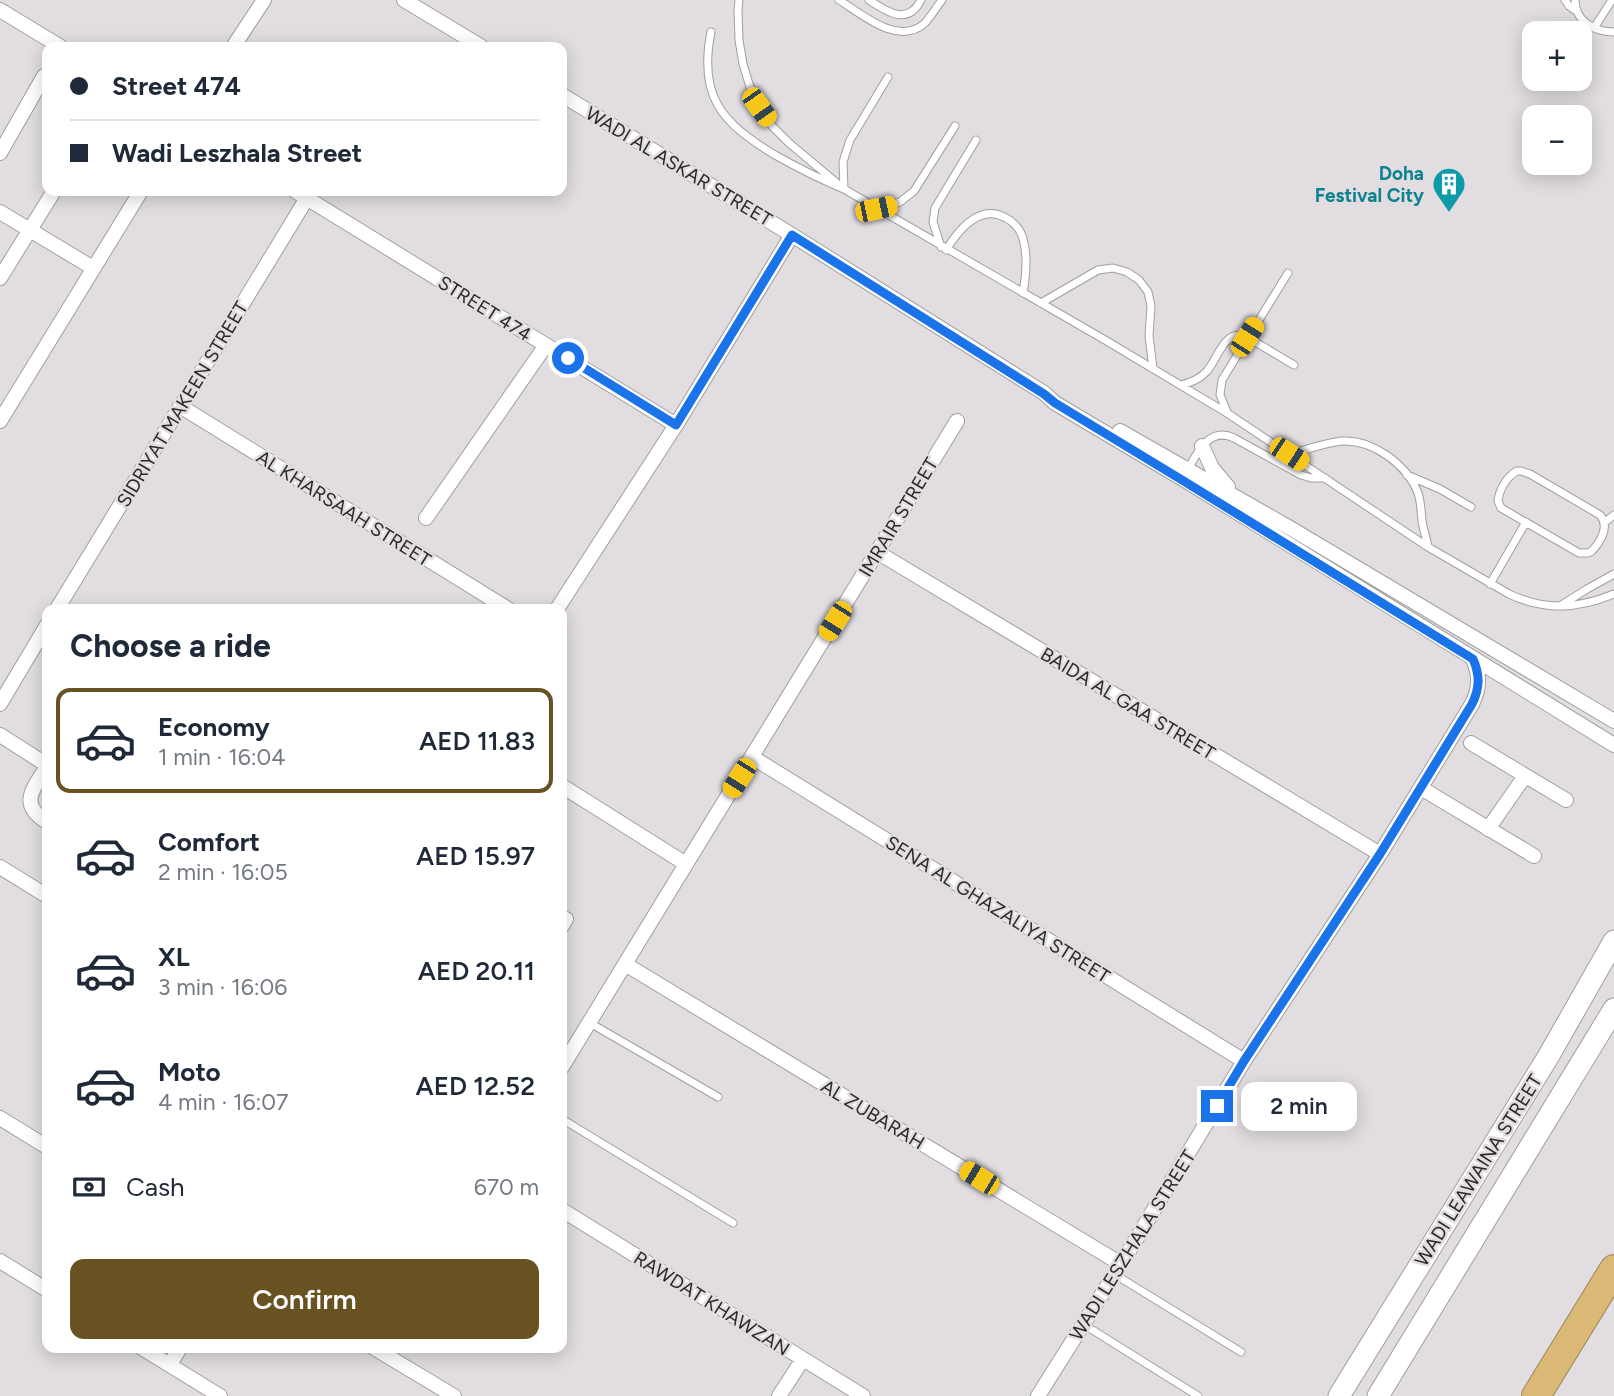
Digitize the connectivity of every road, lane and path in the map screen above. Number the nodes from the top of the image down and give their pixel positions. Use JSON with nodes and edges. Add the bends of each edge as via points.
{"nodes":[{"id":1,"x":264,"y":0,"type":"edge"},
{"id":2,"x":404,"y":0,"type":"edge"},
{"id":3,"x":739,"y":0,"type":"edge"},
{"id":4,"x":839,"y":0,"type":"edge"},
{"id":5,"x":869,"y":0,"type":"edge"},
{"id":6,"x":921,"y":0,"type":"edge"},
{"id":7,"x":942,"y":0,"type":"edge"},
{"id":8,"x":1565,"y":0,"type":"edge"},
{"id":9,"x":1574,"y":0,"type":"edge"},
{"id":10,"x":1612,"y":0,"type":"edge"},
{"id":11,"x":0,"y":10,"type":"edge"},
{"id":12,"x":1576,"y":11,"type":"junction"},
{"id":13,"x":1594,"y":28,"type":"junction"},
{"id":14,"x":711,"y":32,"type":"dead end"},
{"id":15,"x":1614,"y":32,"type":"edge"},
{"id":16,"x":53,"y":42,"type":"edge"},
{"id":17,"x":236,"y":42,"type":"edge"},
{"id":18,"x":474,"y":42,"type":"edge"},
{"id":19,"x":888,"y":77,"type":"dead end"},
{"id":20,"x":42,"y":80,"type":"edge"},
{"id":21,"x":567,"y":98,"type":"edge"},
{"id":22,"x":955,"y":126,"type":"dead end"},
{"id":23,"x":976,"y":140,"type":"dead end"},
{"id":24,"x":0,"y":153,"type":"edge"},
{"id":25,"x":844,"y":189,"type":"junction"},
{"id":26,"x":51,"y":196,"type":"edge"},
{"id":27,"x":138,"y":196,"type":"edge"},
{"id":28,"x":300,"y":196,"type":"edge"},
{"id":29,"x":303,"y":196,"type":"edge"},
{"id":30,"x":876,"y":209,"type":"junction"},
{"id":31,"x":0,"y":212,"type":"edge"},
{"id":32,"x":30,"y":230,"type":"junction"},
{"id":33,"x":792,"y":235,"type":"junction"},
{"id":34,"x":944,"y":248,"type":"junction"},
{"id":35,"x":93,"y":268,"type":"junction"},
{"id":36,"x":1288,"y":273,"type":"dead end"},
{"id":37,"x":0,"y":278,"type":"edge"},
{"id":38,"x":1023,"y":293,"type":"junction"},
{"id":39,"x":1041,"y":303,"type":"junction"},
{"id":40,"x":1247,"y":337,"type":"junction"},
{"id":41,"x":546,"y":345,"type":"junction"},
{"id":42,"x":1294,"y":365,"type":"dead end"},
{"id":43,"x":1153,"y":369,"type":"junction"},
{"id":44,"x":1181,"y":385,"type":"junction"},
{"id":45,"x":180,"y":406,"type":"junction"},
{"id":46,"x":1227,"y":413,"type":"junction"},
{"id":47,"x":957,"y":421,"type":"dead end"},
{"id":48,"x":0,"y":422,"type":"edge"},
{"id":49,"x":676,"y":425,"type":"junction"},
{"id":50,"x":1202,"y":446,"type":"junction"},
{"id":51,"x":1289,"y":454,"type":"junction"},
{"id":52,"x":1185,"y":474,"type":"junction"},
{"id":53,"x":1407,"y":475,"type":"junction"},
{"id":54,"x":1326,"y":477,"type":"junction"},
{"id":55,"x":1242,"y":500,"type":"junction"},
{"id":56,"x":1471,"y":507,"type":"dead end"},
{"id":57,"x":1614,"y":515,"type":"edge"},
{"id":58,"x":426,"y":518,"type":"dead end"},
{"id":59,"x":1527,"y":522,"type":"junction"},
{"id":60,"x":1605,"y":522,"type":"junction"},
{"id":61,"x":1428,"y":547,"type":"junction"},
{"id":62,"x":877,"y":552,"type":"junction"},
{"id":63,"x":1614,"y":574,"type":"edge"},
{"id":64,"x":1490,"y":584,"type":"junction"},
{"id":65,"x":1614,"y":594,"type":"edge"},
{"id":66,"x":60,"y":604,"type":"edge"},
{"id":67,"x":500,"y":604,"type":"edge"},
{"id":68,"x":559,"y":604,"type":"edge"},
{"id":69,"x":1560,"y":607,"type":"junction"},
{"id":70,"x":42,"y":633,"type":"edge"},
{"id":71,"x":1473,"y":659,"type":"junction"},
{"id":72,"x":1510,"y":682,"type":"junction"},
{"id":73,"x":0,"y":704,"type":"edge"},
{"id":74,"x":1472,"y":704,"type":"junction"},
{"id":75,"x":1614,"y":721,"type":"edge"},
{"id":76,"x":0,"y":735,"type":"edge"},
{"id":77,"x":1471,"y":743,"type":"dead end"},
{"id":78,"x":1614,"y":745,"type":"edge"},
{"id":79,"x":752,"y":757,"type":"junction"},
{"id":80,"x":42,"y":763,"type":"edge"},
{"id":81,"x":42,"y":774,"type":"edge"},
{"id":82,"x":1525,"y":776,"type":"junction"},
{"id":83,"x":1420,"y":788,"type":"junction"},
{"id":84,"x":567,"y":789,"type":"edge"},
{"id":85,"x":1566,"y":800,"type":"dead end"},
{"id":86,"x":42,"y":818,"type":"edge"},
{"id":87,"x":1488,"y":829,"type":"junction"},
{"id":88,"x":1380,"y":854,"type":"junction"},
{"id":89,"x":1534,"y":856,"type":"dead end"},
{"id":90,"x":686,"y":864,"type":"junction"},
{"id":91,"x":0,"y":867,"type":"edge"},
{"id":92,"x":42,"y":893,"type":"edge"},
{"id":93,"x":1614,"y":941,"type":"edge"},
{"id":94,"x":625,"y":964,"type":"junction"},
{"id":95,"x":1614,"y":1009,"type":"edge"},
{"id":96,"x":589,"y":1023,"type":"junction"},
{"id":97,"x":567,"y":1059,"type":"edge"},
{"id":98,"x":1244,"y":1061,"type":"junction"},
{"id":99,"x":719,"y":1097,"type":"dead end"},
{"id":100,"x":0,"y":1118,"type":"edge"},
{"id":101,"x":567,"y":1122,"type":"edge"},
{"id":102,"x":42,"y":1144,"type":"edge"},
{"id":103,"x":567,"y":1213,"type":"edge"},
{"id":104,"x":733,"y":1223,"type":"dead end"},
{"id":105,"x":4,"y":1263,"type":"edge"},
{"id":106,"x":1118,"y":1269,"type":"junction"},
{"id":107,"x":1614,"y":1269,"type":"edge"},
{"id":108,"x":0,"y":1280,"type":"edge"},
{"id":109,"x":42,"y":1287,"type":"edge"},
{"id":110,"x":1083,"y":1324,"type":"junction"},
{"id":111,"x":1241,"y":1352,"type":"dead end"},
{"id":112,"x":151,"y":1353,"type":"edge"},
{"id":113,"x":177,"y":1353,"type":"edge"},
{"id":114,"x":388,"y":1353,"type":"edge"},
{"id":115,"x":803,"y":1359,"type":"junction"},
{"id":116,"x":170,"y":1364,"type":"junction"},
{"id":117,"x":220,"y":1396,"type":"edge"},
{"id":118,"x":454,"y":1396,"type":"edge"},
{"id":119,"x":779,"y":1396,"type":"edge"},
{"id":120,"x":863,"y":1396,"type":"edge"},
{"id":121,"x":1038,"y":1396,"type":"edge"},
{"id":122,"x":1198,"y":1396,"type":"edge"},
{"id":123,"x":1339,"y":1396,"type":"edge"},
{"id":124,"x":1378,"y":1396,"type":"edge"},
{"id":125,"x":1536,"y":1396,"type":"edge"}],
"edges":[{"from":1,"to":17,"type":"street"},
{"from":2,"to":18,"type":"street"},
{"from":3,"to":25,"type":"lane","via":[[743,64],[759,107],[789,143]]},
{"from":4,"to":7,"type":"lane","via":[[899,32],[918,27]]},
{"from":5,"to":6,"type":"lane","via":[[902,15],[912,12]]},
{"from":8,"to":12,"type":"lane"},
{"from":9,"to":12,"type":"lane"},
{"from":10,"to":13,"type":"lane"},
{"from":11,"to":16,"type":"street"},
{"from":12,"to":13,"type":"lane"},
{"from":13,"to":15,"type":"lane"},
{"from":14,"to":25,"type":"lane","via":[[710,87],[731,124],[758,145]]},
{"from":19,"to":25,"type":"lane","via":[[850,141],[843,162]]},
{"from":20,"to":24,"type":"street"},
{"from":21,"to":33,"type":"street","name":"WADI AL ASKAR STREET"},
{"from":22,"to":30,"type":"lane","via":[[914,191],[900,202]]},
{"from":23,"to":34,"type":"lane","via":[[935,208],[933,222]]},
{"from":25,"to":30,"type":"lane"},
{"from":26,"to":32,"type":"street"},
{"from":27,"to":35,"type":"street"},
{"from":28,"to":45,"type":"street","name":"SIDRIYAT MAKEEN STREET"},
{"from":29,"to":41,"type":"street","name":"STREET 474"},
{"from":30,"to":34,"type":"lane"},
{"from":31,"to":32,"type":"street"},
{"from":32,"to":35,"type":"street"},
{"from":32,"to":37,"type":"street"},
{"from":33,"to":49,"type":"street"},
{"from":33,"to":52,"type":"street","name":"WADI AL ASKAR STREET","via":[[1044,394],[1066,400]]},
{"from":34,"to":38,"type":"lane"},
{"from":34,"to":38,"type":"lane","via":[[975,217],[992,214],[1008,219],[1023,238]]},
{"from":35,"to":48,"type":"street"},
{"from":36,"to":40,"type":"lane"},
{"from":38,"to":39,"type":"lane"},
{"from":39,"to":43,"type":"lane"},
{"from":39,"to":43,"type":"lane","via":[[1098,270],[1127,272],[1139,280],[1150,299]]},
{"from":40,"to":42,"type":"lane"},
{"from":40,"to":44,"type":"lane","via":[[1230,337],[1204,374]]},
{"from":40,"to":46,"type":"lane","via":[[1222,380],[1220,396]]},
{"from":41,"to":49,"type":"street","name":"STREET 474"},
{"from":41,"to":58,"type":"street"},
{"from":43,"to":44,"type":"lane"},
{"from":44,"to":46,"type":"lane"},
{"from":45,"to":66,"type":"street","name":"SIDRIYAT MAKEEN STREET"},
{"from":45,"to":67,"type":"street","name":"AL KHARSAAH STREET"},
{"from":46,"to":51,"type":"lane"},
{"from":47,"to":62,"type":"street","name":"IMRAIR STREET"},
{"from":49,"to":68,"type":"street"},
{"from":50,"to":52,"type":"lane"},
{"from":50,"to":54,"type":"lane","via":[[1224,434],[1301,475]]},
{"from":50,"to":55,"type":"street","via":[[1216,474]]},
{"from":51,"to":53,"type":"lane","via":[[1332,442],[1359,442],[1390,458]]},
{"from":51,"to":54,"type":"lane"},
{"from":52,"to":55,"type":"street","name":"WADI AL ASKAR STREET"},
{"from":52,"to":71,"type":"street","name":"WADI AL ASKAR STREET"},
{"from":53,"to":56,"type":"lane"},
{"from":53,"to":61,"type":"lane","via":[[1418,494]]},
{"from":54,"to":61,"type":"lane"},
{"from":55,"to":75,"type":"street","name":"WADI AL ASKAR STREET"},
{"from":57,"to":60,"type":"lane"},
{"from":59,"to":60,"type":"lane","via":[[1583,554],[1595,548]]},
{"from":59,"to":60,"type":"lane","via":[[1498,501],[1509,476],[1517,471],[1530,474]]},
{"from":59,"to":64,"type":"lane"},
{"from":61,"to":64,"type":"lane"},
{"from":62,"to":79,"type":"street","name":"IMRAIR STREET"},
{"from":62,"to":88,"type":"street","name":"BAIDA AL GAA STREET"},
{"from":63,"to":69,"type":"lane"},
{"from":64,"to":69,"type":"lane","via":[[1522,600]]},
{"from":65,"to":69,"type":"lane"},
{"from":70,"to":73,"type":"street"},
{"from":71,"to":72,"type":"street","name":"WADI AL ASKAR STREET"},
{"from":71,"to":74,"type":"street","name":"WADI LESZHALA STREET","via":[[1479,682]]},
{"from":72,"to":74,"type":"street","name":"WADI LESZHALA STREET","via":[[1489,689]]},
{"from":72,"to":78,"type":"street","name":"WADI AL ASKAR STREET"},
{"from":74,"to":83,"type":"street","name":"WADI LESZHALA STREET"},
{"from":76,"to":80,"type":"street"},
{"from":77,"to":82,"type":"street"},
{"from":79,"to":90,"type":"street","name":"IMRAIR STREET"},
{"from":79,"to":98,"type":"street","name":"SENA AL GHAZALIYA STREET"},
{"from":81,"to":86,"type":"street","via":[[30,799],[33,811]]},
{"from":82,"to":85,"type":"street"},
{"from":82,"to":87,"type":"street"},
{"from":83,"to":87,"type":"street"},
{"from":83,"to":88,"type":"street","name":"WADI LESZHALA STREET"},
{"from":84,"to":90,"type":"street"},
{"from":87,"to":89,"type":"street"},
{"from":88,"to":98,"type":"street","name":"WADI LESZHALA STREET"},
{"from":90,"to":94,"type":"street","name":"IMRAIR STREET"},
{"from":91,"to":92,"type":"street"},
{"from":93,"to":123,"type":"main road","name":"WADI LEAWAINA STREET","via":[[1548,1057]]},
{"from":94,"to":96,"type":"street","name":"IMRAIR STREET"},
{"from":94,"to":106,"type":"street","name":"AL ZUBARAH"},
{"from":95,"to":124,"type":"main road","name":"WADI LEAWAINA STREET"},
{"from":96,"to":97,"type":"street","name":"IMRAIR STREET"},
{"from":96,"to":99,"type":"lane"},
{"from":98,"to":106,"type":"street","name":"WADI LESZHALA STREET"},
{"from":100,"to":102,"type":"street"},
{"from":101,"to":104,"type":"lane"},
{"from":103,"to":115,"type":"street","name":"RAWDAT KHAWZAN"},
{"from":105,"to":108,"type":"street"},
{"from":105,"to":109,"type":"street"},
{"from":106,"to":110,"type":"street","name":"WADI LESZHALA STREET"},
{"from":106,"to":111,"type":"lane"},
{"from":107,"to":125,"type":"highway"},
{"from":110,"to":121,"type":"street","name":"WADI LESZHALA STREET"},
{"from":110,"to":122,"type":"lane"},
{"from":112,"to":116,"type":"street"},
{"from":113,"to":116,"type":"street"},
{"from":114,"to":118,"type":"street"},
{"from":115,"to":119,"type":"street"},
{"from":115,"to":120,"type":"street","name":"RAWDAT KHAWZAN"},
{"from":116,"to":117,"type":"street"}]}
